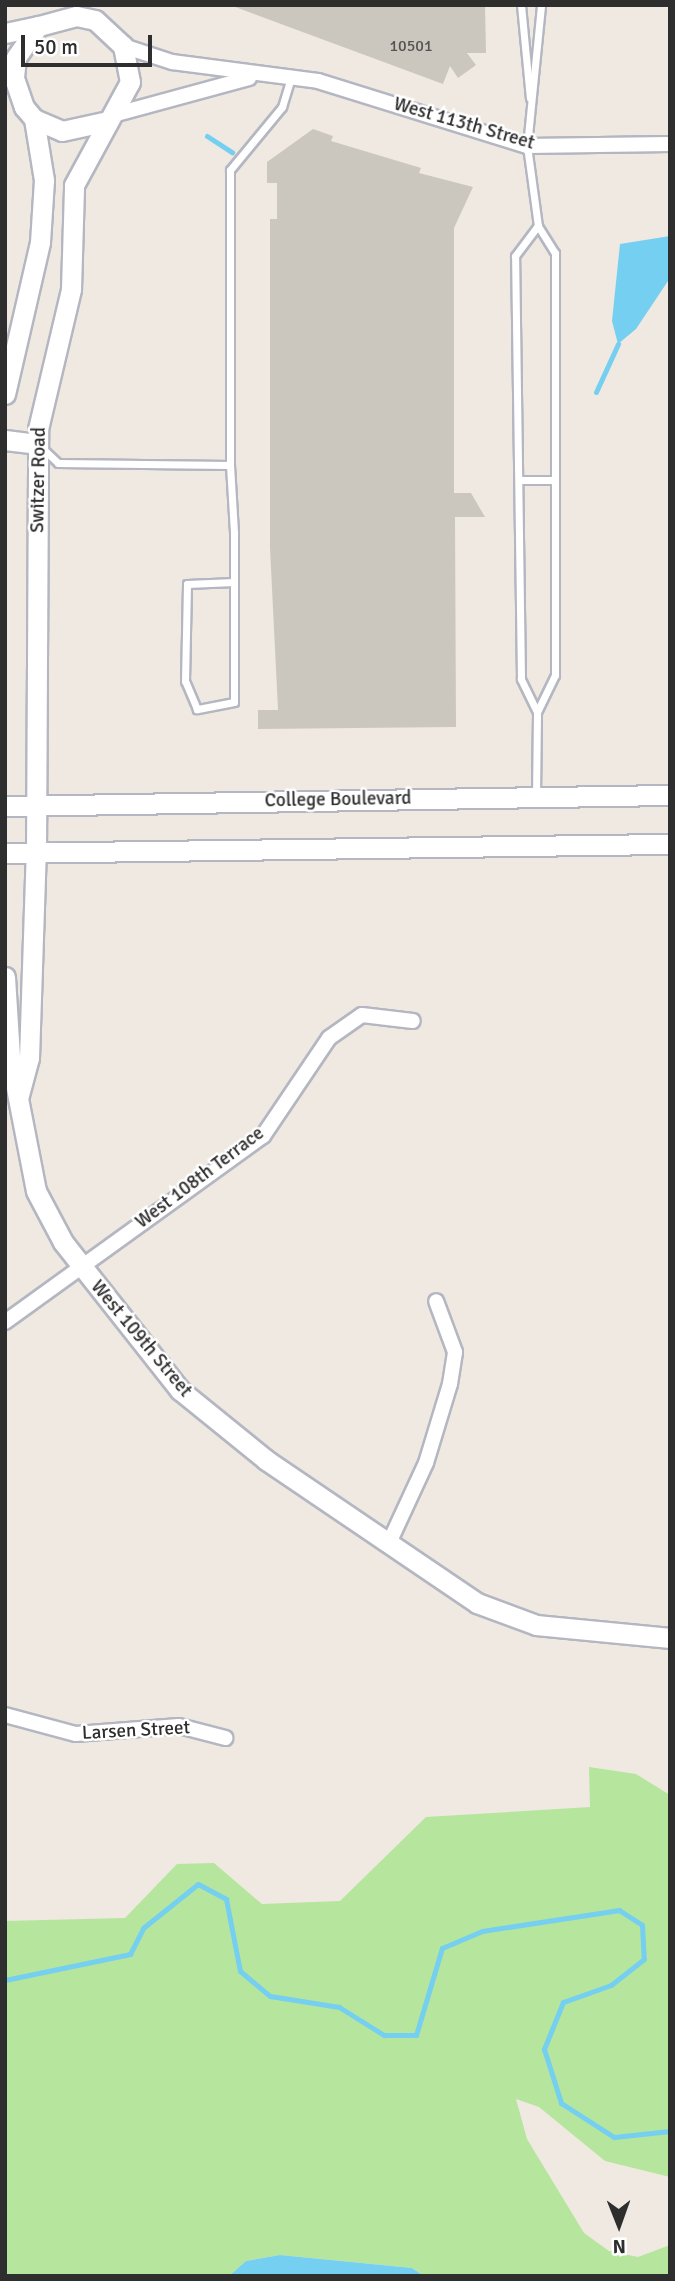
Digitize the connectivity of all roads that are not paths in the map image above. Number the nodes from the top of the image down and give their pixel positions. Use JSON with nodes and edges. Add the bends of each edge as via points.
{"nodes":[{"id":1,"x":521,"y":5,"type":"edge"},
{"id":2,"x":541,"y":5,"type":"edge"},
{"id":3,"x":38,"y":26,"type":"junction"},
{"id":4,"x":5,"y":33,"type":"edge"},
{"id":5,"x":123,"y":46,"type":"junction"},
{"id":6,"x":261,"y":76,"type":"junction"},
{"id":7,"x":290,"y":78,"type":"junction"},
{"id":8,"x":531,"y":100,"type":"junction"},
{"id":9,"x":21,"y":109,"type":"edge"},
{"id":10,"x":111,"y":118,"type":"junction"},
{"id":11,"x":670,"y":144,"type":"edge"},
{"id":12,"x":527,"y":146,"type":"junction"},
{"id":13,"x":538,"y":226,"type":"junction"},
{"id":14,"x":5,"y":394,"type":"edge"},
{"id":15,"x":5,"y":440,"type":"edge"},
{"id":16,"x":37,"y":444,"type":"junction"},
{"id":17,"x":230,"y":465,"type":"junction"},
{"id":18,"x":520,"y":480,"type":"junction"},
{"id":19,"x":553,"y":480,"type":"junction"},
{"id":20,"x":234,"y":582,"type":"junction"},
{"id":21,"x":537,"y":712,"type":"junction"},
{"id":22,"x":670,"y":794,"type":"edge"},
{"id":23,"x":536,"y":797,"type":"junction"},
{"id":24,"x":37,"y":805,"type":"junction"},
{"id":25,"x":5,"y":806,"type":"edge"},
{"id":26,"x":670,"y":844,"type":"edge"},
{"id":27,"x":36,"y":852,"type":"junction"},
{"id":28,"x":5,"y":853,"type":"edge"},
{"id":29,"x":32,"y":965,"type":"junction"},
{"id":30,"x":5,"y":966,"type":"edge"},
{"id":31,"x":5,"y":977,"type":"edge"},
{"id":32,"x":413,"y":1021,"type":"dead end"},
{"id":33,"x":19,"y":1094,"type":"junction"},
{"id":34,"x":81,"y":1266,"type":"junction"},
{"id":35,"x":436,"y":1301,"type":"dead end"},
{"id":36,"x":5,"y":1322,"type":"edge"},
{"id":37,"x":388,"y":1544,"type":"junction"},
{"id":38,"x":670,"y":1638,"type":"edge"},
{"id":39,"x":5,"y":1715,"type":"edge"},
{"id":40,"x":225,"y":1738,"type":"dead end"}],
"edges":[{"from":1,"to":8,"type":"lane","via":[[522,63]]},
{"from":2,"to":8,"type":"lane","via":[[540,60]]},
{"from":3,"to":4,"type":"main road"},
{"from":3,"to":5,"type":"main road","via":[[76,16],[95,20]]},
{"from":3,"to":9,"type":"main road","via":[[16,58],[14,78]]},
{"from":5,"to":6,"type":"street","name":"West 113th Street","via":[[159,59]]},
{"from":5,"to":10,"type":"main road","via":[[130,82]]},
{"from":6,"to":7,"type":"street","name":"West 113th Street"},
{"from":6,"to":10,"type":"street","name":"West 113th Street","via":[[191,89]]},
{"from":7,"to":12,"type":"street","name":"West 113th Street","via":[[318,80]]},
{"from":7,"to":17,"type":"lane","via":[[282,107],[230,170]]},
{"from":8,"to":12,"type":"lane"},
{"from":9,"to":10,"type":"main road","via":[[62,131]]},
{"from":9,"to":14,"type":"main road","via":[[44,180],[40,242]]},
{"from":10,"to":16,"type":"main road","name":"Switzer Road","via":[[74,184],[71,289]]},
{"from":11,"to":12,"type":"street","name":"West 113th Street"},
{"from":12,"to":13,"type":"lane"},
{"from":13,"to":18,"type":"lane","via":[[515,256]]},
{"from":13,"to":19,"type":"lane","via":[[555,253]]},
{"from":15,"to":16,"type":"main road"},
{"from":16,"to":17,"type":"lane","via":[[58,463]]},
{"from":16,"to":24,"type":"main road","name":"Switzer Road"},
{"from":17,"to":20,"type":"lane"},
{"from":18,"to":19,"type":"lane"},
{"from":18,"to":21,"type":"lane","via":[[522,679]]},
{"from":19,"to":21,"type":"lane","via":[[555,675]]},
{"from":20,"to":20,"type":"lane","via":[[234,702],[197,709],[185,681],[187,584]]},
{"from":21,"to":23,"type":"lane"},
{"from":22,"to":23,"type":"main road","name":"College Boulevard"},
{"from":23,"to":24,"type":"main road","name":"College Boulevard"},
{"from":24,"to":25,"type":"main road","name":"College Boulevard"},
{"from":24,"to":27,"type":"main road","name":"Switzer Road"},
{"from":26,"to":27,"type":"main road"},
{"from":27,"to":28,"type":"main road"},
{"from":27,"to":29,"type":"main road","name":"West 109th Street"},
{"from":29,"to":30,"type":"main road"},
{"from":29,"to":33,"type":"main road","name":"West 109th Street","via":[[29,1058]]},
{"from":31,"to":33,"type":"main road","name":"West 109th Street"},
{"from":32,"to":34,"type":"street","name":"West 108th Terrace","via":[[362,1015],[329,1038],[263,1136]]},
{"from":33,"to":34,"type":"main road","name":"West 109th Street","via":[[36,1191]]},
{"from":34,"to":36,"type":"street","name":"West 108th Terrace"},
{"from":34,"to":37,"type":"main road","name":"West 109th Street","via":[[159,1366],[215,1421]]},
{"from":35,"to":37,"type":"street","via":[[455,1352],[450,1384],[426,1463]]},
{"from":37,"to":38,"type":"main road","name":"West 109th Street","via":[[507,1617]]},
{"from":39,"to":40,"type":"street","name":"Larsen Street","via":[[76,1734],[178,1726]]}]}
